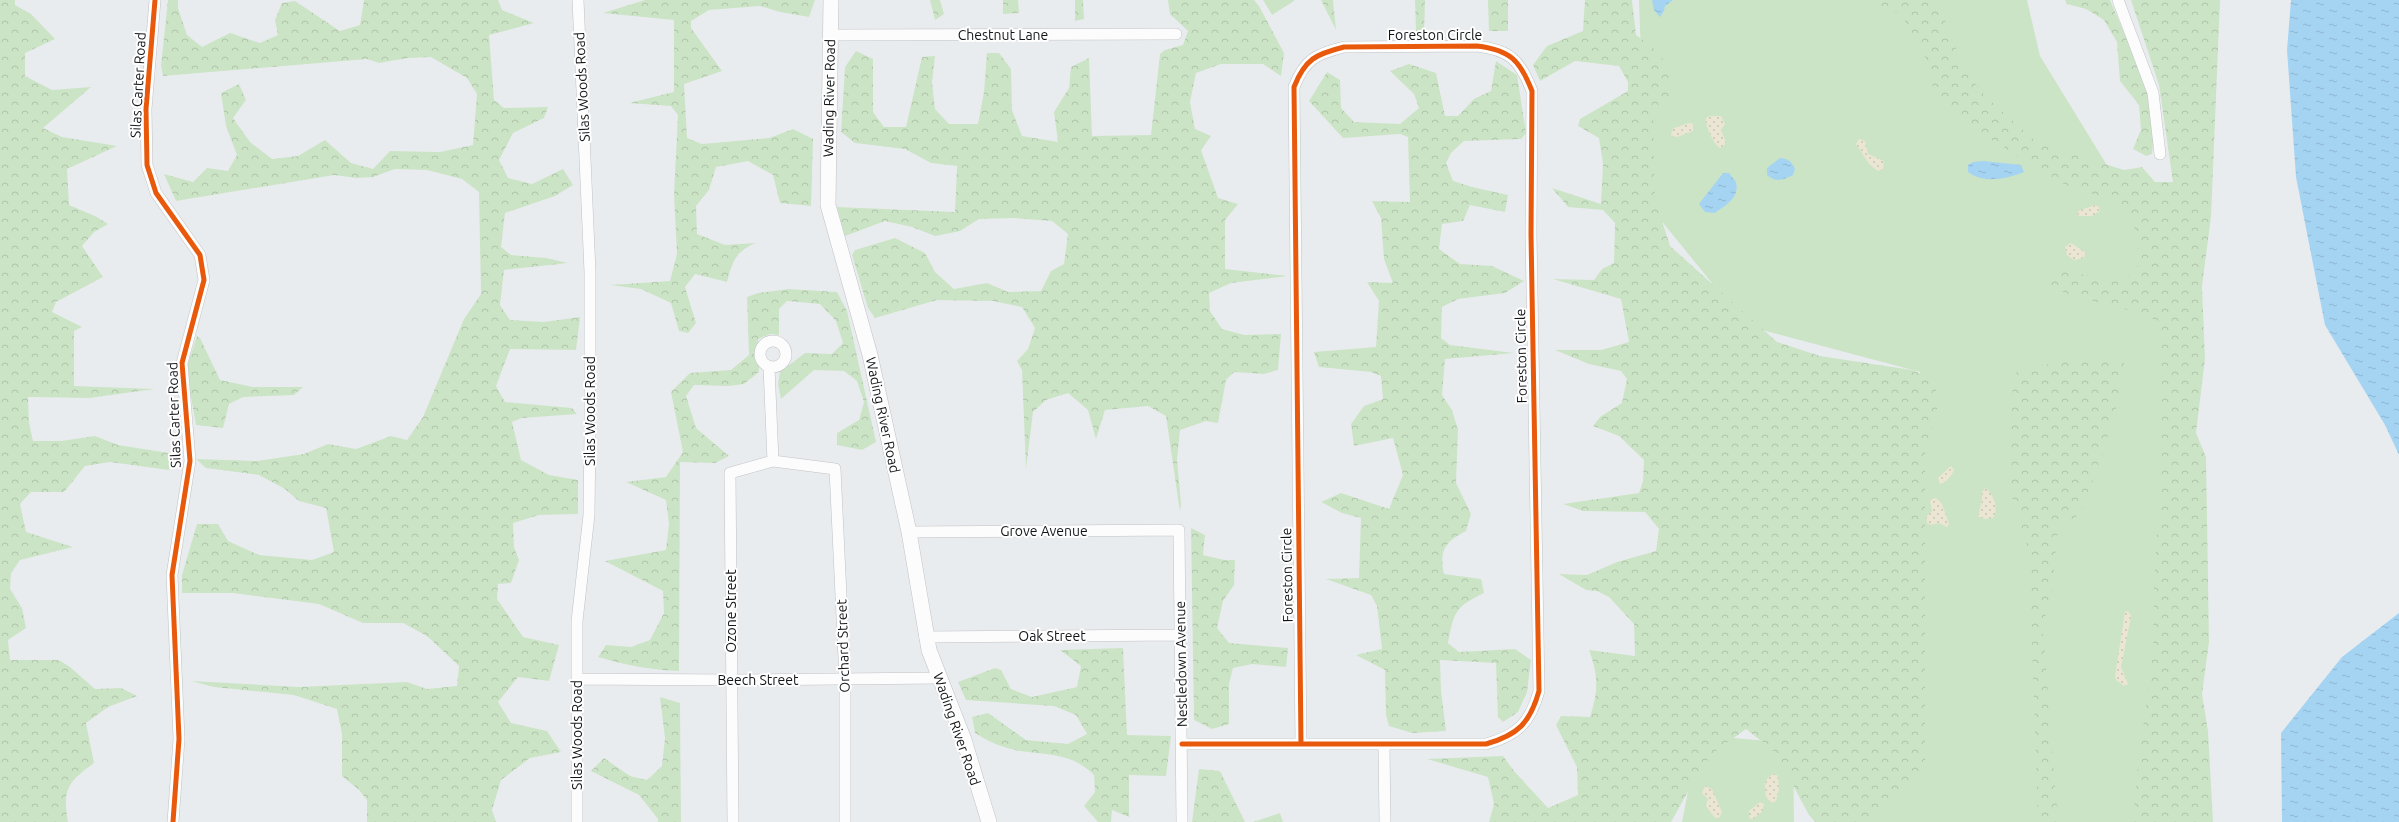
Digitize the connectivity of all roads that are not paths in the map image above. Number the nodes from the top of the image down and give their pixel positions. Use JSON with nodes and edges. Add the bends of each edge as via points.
{"nodes":[{"id":1,"x":155,"y":0,"type":"edge"},
{"id":2,"x":578,"y":0,"type":"edge"},
{"id":3,"x":831,"y":0,"type":"edge"},
{"id":4,"x":2118,"y":0,"type":"edge"},
{"id":5,"x":1176,"y":34,"type":"dead end"},
{"id":6,"x":830,"y":35,"type":"junction"},
{"id":7,"x":2160,"y":154,"type":"dead end"},
{"id":8,"x":770,"y":367,"type":"dead end"},
{"id":9,"x":773,"y":461,"type":"junction"},
{"id":10,"x":1179,"y":530,"type":"joint"},
{"id":11,"x":909,"y":532,"type":"junction"},
{"id":12,"x":1179,"y":635,"type":"junction"},
{"id":13,"x":926,"y":637,"type":"junction"},
{"id":14,"x":940,"y":678,"type":"junction"},
{"id":15,"x":577,"y":679,"type":"junction"},
{"id":16,"x":731,"y":680,"type":"junction"},
{"id":17,"x":845,"y":680,"type":"junction"},
{"id":18,"x":1182,"y":744,"type":"junction"},
{"id":19,"x":1300,"y":744,"type":"junction"},
{"id":20,"x":1384,"y":745,"type":"junction"},
{"id":21,"x":173,"y":822,"type":"edge"},
{"id":22,"x":577,"y":822,"type":"edge"},
{"id":23,"x":733,"y":822,"type":"edge"},
{"id":24,"x":845,"y":822,"type":"edge"},
{"id":25,"x":989,"y":822,"type":"edge"},
{"id":26,"x":1182,"y":822,"type":"edge"},
{"id":27,"x":1385,"y":822,"type":"edge"}],
"edges":[{"from":1,"to":21,"type":"street","name":"Silas Carter Road","via":[[146,109],[147,165],[156,194],[200,255],[204,280],[182,363],[190,461],[172,575],[179,739]]},
{"from":2,"to":15,"type":"street","name":"Silas Woods Road","via":[[590,272],[590,431],[589,515],[577,621]]},
{"from":3,"to":6,"type":"main road","name":"Wading River Road"},
{"from":4,"to":7,"type":"street","via":[[2153,93]]},
{"from":5,"to":6,"type":"street","name":"Chestnut Lane"},
{"from":6,"to":11,"type":"main road","name":"Wading River Road","via":[[828,205],[870,355]]},
{"from":8,"to":9,"type":"street"},
{"from":9,"to":16,"type":"street","name":"Ozone Street","via":[[730,473]]},
{"from":9,"to":17,"type":"street","name":"Orchard Street","via":[[835,469]]},
{"from":10,"to":11,"type":"street","name":"Grove Avenue"},
{"from":10,"to":12,"type":"street","name":"Nestledown Avenue"},
{"from":11,"to":13,"type":"main road","name":"Wading River Road"},
{"from":12,"to":13,"type":"street","name":"Oak Street"},
{"from":12,"to":18,"type":"street","name":"Nestledown Avenue"},
{"from":13,"to":14,"type":"main road","name":"Wading River Road"},
{"from":14,"to":17,"type":"street","name":"Beech Street"},
{"from":14,"to":25,"type":"main road","name":"Wading River Road","via":[[964,740]]},
{"from":15,"to":16,"type":"street","name":"Beech Street"},
{"from":15,"to":22,"type":"street","name":"Silas Woods Road"},
{"from":16,"to":17,"type":"street","name":"Beech Street"},
{"from":16,"to":23,"type":"street","name":"Ozone Street"},
{"from":17,"to":24,"type":"street","name":"Orchard Street"},
{"from":18,"to":19,"type":"street","name":"Foreston Circle"},
{"from":18,"to":26,"type":"street","name":"Nestledown Avenue"},
{"from":19,"to":20,"type":"street","name":"Foreston Circle"},
{"from":19,"to":20,"type":"street","name":"Foreston Circle","via":[[1294,87],[1300,72],[1311,59],[1344,47],[1498,48],[1515,60],[1525,73],[1532,91],[1531,234],[1539,691],[1534,710],[1526,722],[1501,740],[1486,744]]},
{"from":20,"to":27,"type":"street"}]}
